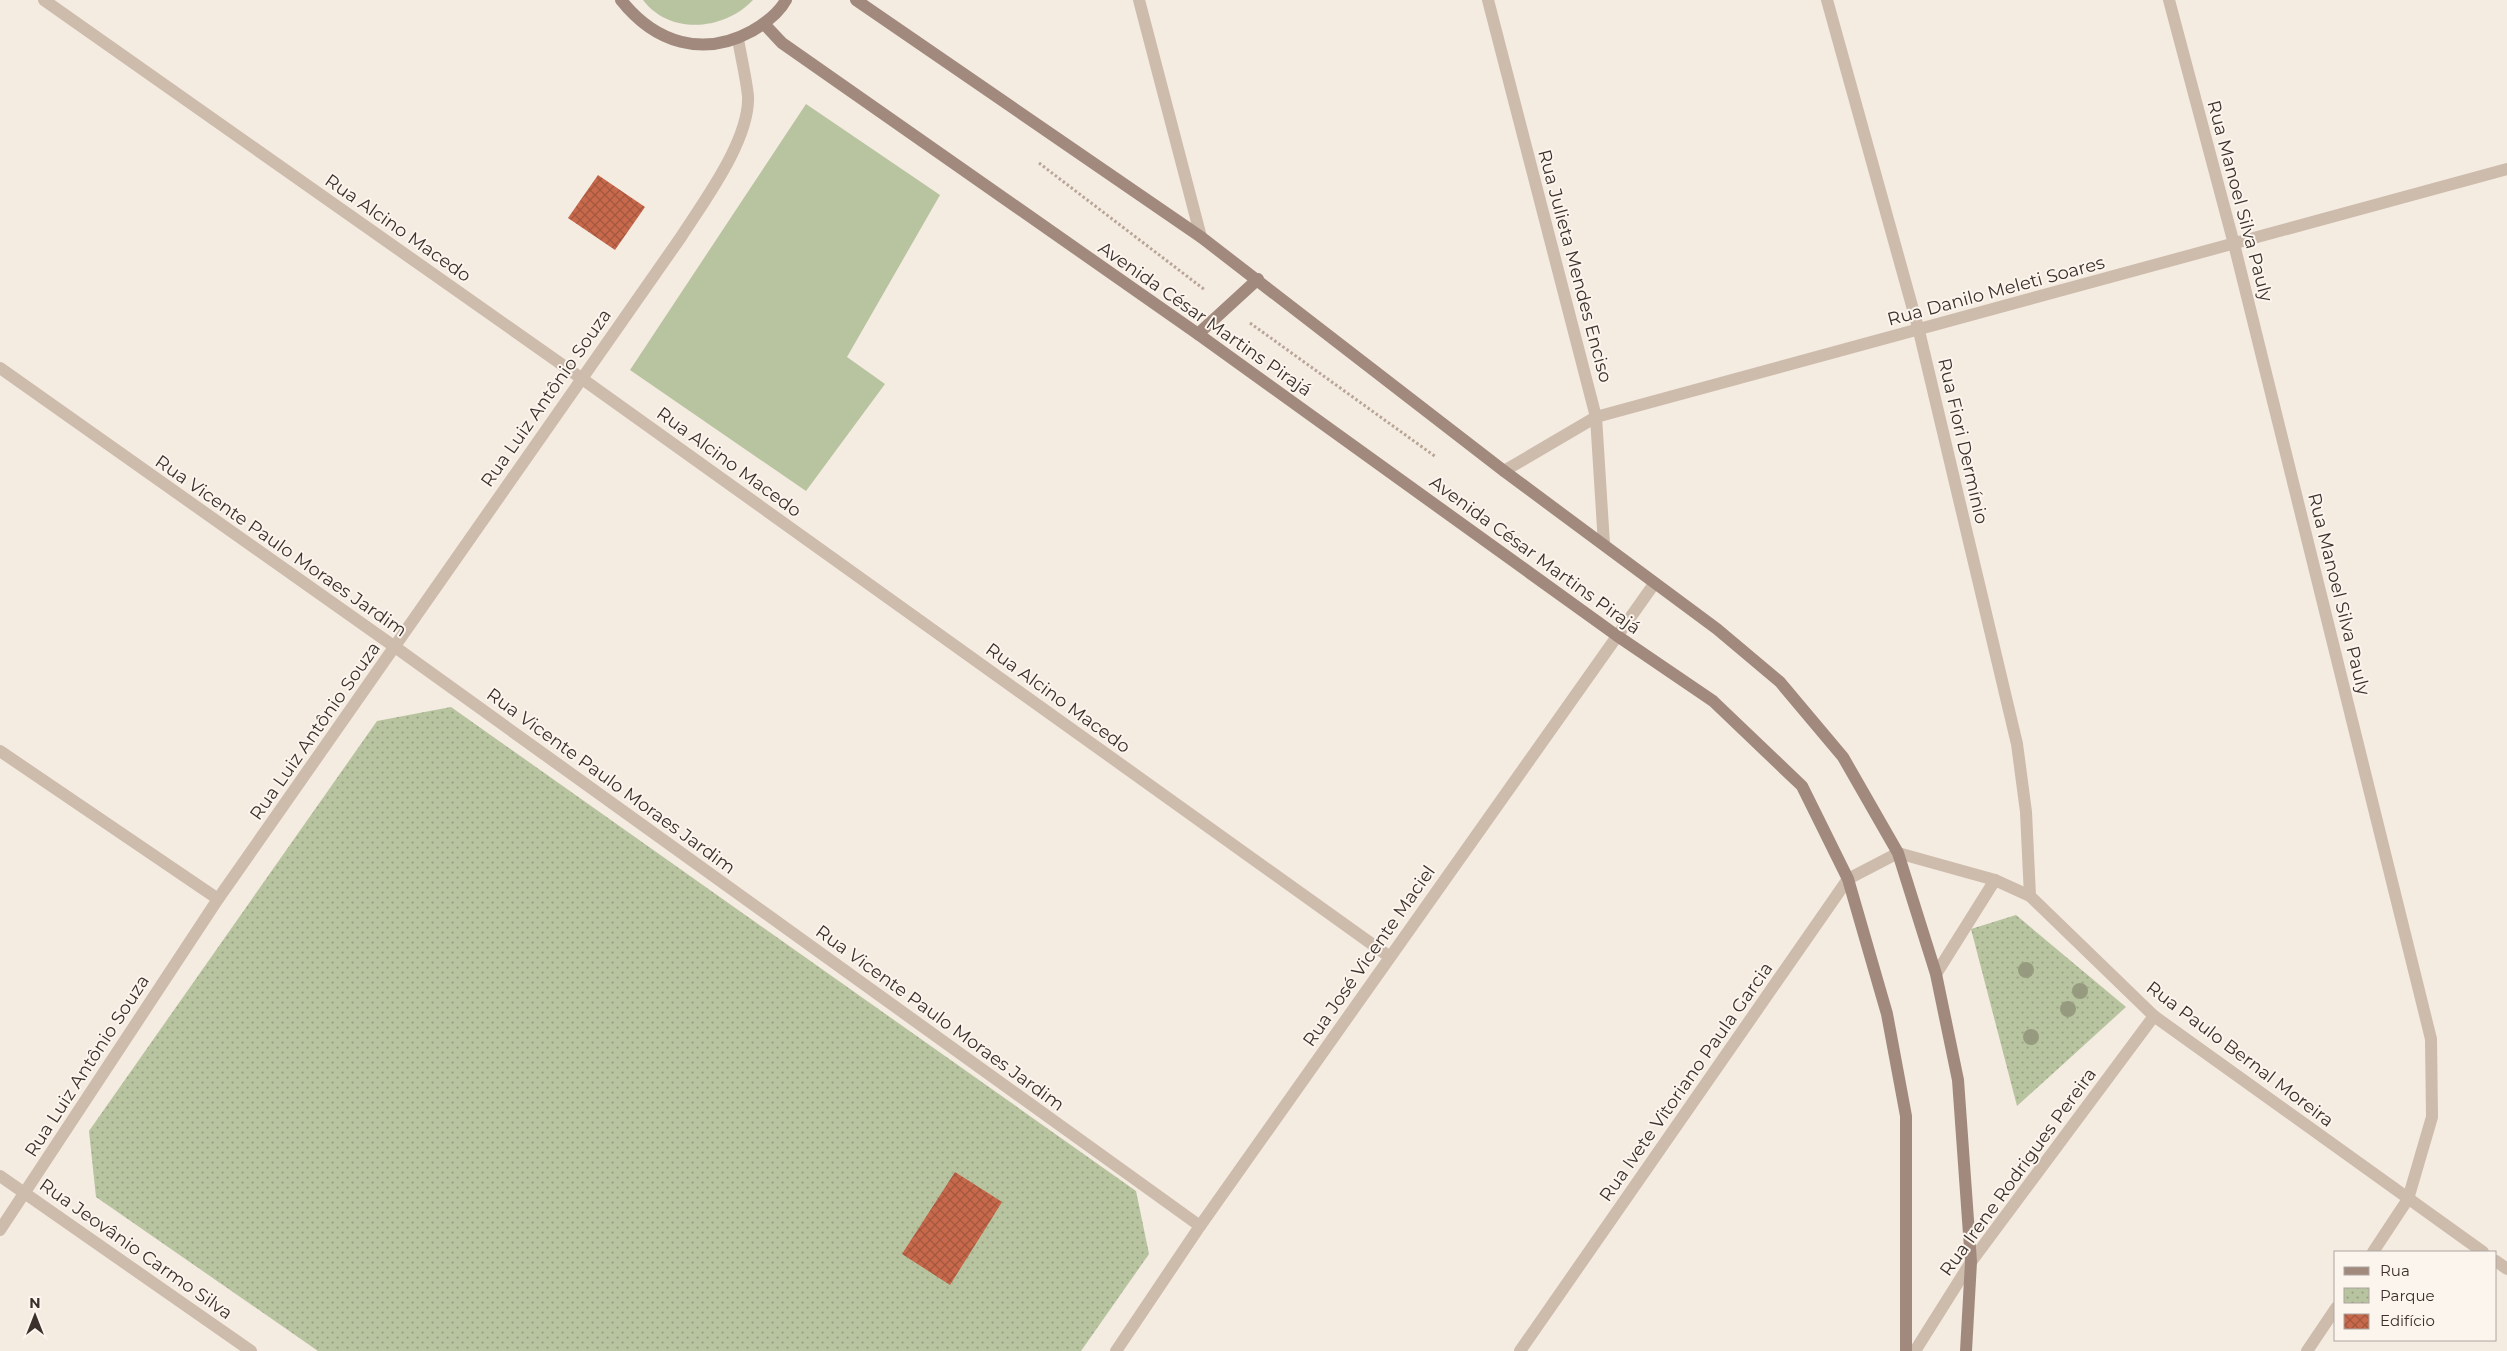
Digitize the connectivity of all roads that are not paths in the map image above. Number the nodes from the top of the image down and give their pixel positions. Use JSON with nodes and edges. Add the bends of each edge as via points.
{"nodes":[{"id":1,"x":44,"y":0,"type":"edge"},
{"id":2,"x":621,"y":0,"type":"edge"},
{"id":3,"x":786,"y":0,"type":"edge"},
{"id":4,"x":856,"y":0,"type":"edge"},
{"id":5,"x":1139,"y":0,"type":"edge"},
{"id":6,"x":1488,"y":0,"type":"edge"},
{"id":7,"x":1826,"y":0,"type":"edge"},
{"id":8,"x":2169,"y":0,"type":"edge"},
{"id":9,"x":764,"y":24,"type":"junction"},
{"id":10,"x":738,"y":39,"type":"junction"},
{"id":11,"x":2507,"y":169,"type":"edge"},
{"id":12,"x":1201,"y":237,"type":"junction"},
{"id":13,"x":2234,"y":244,"type":"junction"},
{"id":14,"x":1258,"y":280,"type":"junction"},
{"id":15,"x":1919,"y":331,"type":"junction"},
{"id":16,"x":1198,"y":334,"type":"junction"},
{"id":17,"x":0,"y":368,"type":"edge"},
{"id":18,"x":581,"y":378,"type":"junction"},
{"id":19,"x":1596,"y":417,"type":"junction"},
{"id":20,"x":1504,"y":471,"type":"junction"},
{"id":21,"x":1604,"y":544,"type":"junction"},
{"id":22,"x":1654,"y":584,"type":"junction"},
{"id":23,"x":1616,"y":635,"type":"junction"},
{"id":24,"x":395,"y":648,"type":"junction"},
{"id":25,"x":0,"y":751,"type":"edge"},
{"id":26,"x":1898,"y":853,"type":"junction"},
{"id":27,"x":1848,"y":879,"type":"junction"},
{"id":28,"x":1995,"y":880,"type":"junction"},
{"id":29,"x":2030,"y":896,"type":"junction"},
{"id":30,"x":218,"y":899,"type":"junction"},
{"id":31,"x":1390,"y":957,"type":"junction"},
{"id":32,"x":1936,"y":974,"type":"junction"},
{"id":33,"x":2154,"y":1016,"type":"junction"},
{"id":34,"x":0,"y":1176,"type":"edge"},
{"id":35,"x":25,"y":1193,"type":"junction"},
{"id":36,"x":2408,"y":1199,"type":"junction"},
{"id":37,"x":1200,"y":1226,"type":"junction"},
{"id":38,"x":0,"y":1230,"type":"edge"},
{"id":39,"x":2374,"y":1251,"type":"edge"},
{"id":40,"x":2482,"y":1251,"type":"edge"},
{"id":41,"x":1971,"y":1262,"type":"junction"},
{"id":42,"x":2334,"y":1311,"type":"edge"},
{"id":43,"x":251,"y":1351,"type":"edge"},
{"id":44,"x":1116,"y":1351,"type":"edge"},
{"id":45,"x":1520,"y":1351,"type":"edge"},
{"id":46,"x":1906,"y":1351,"type":"edge"},
{"id":47,"x":1915,"y":1351,"type":"edge"},
{"id":48,"x":1966,"y":1351,"type":"edge"},
{"id":49,"x":2307,"y":1351,"type":"edge"}],
"edges":[{"from":1,"to":18,"type":"street","name":"Rua Alcino Macedo"},
{"from":2,"to":10,"type":"street","via":[[634,17],[656,33],[682,43],[710,45]]},
{"from":3,"to":9,"type":"street"},
{"from":4,"to":12,"type":"street"},
{"from":5,"to":12,"type":"street"},
{"from":6,"to":19,"type":"street","name":"Rua Julieta Mendes Enciso"},
{"from":7,"to":15,"type":"street","name":"Rua Fiori Dermínio"},
{"from":8,"to":13,"type":"street","name":"Rua Manoel Silva Pauly"},
{"from":9,"to":10,"type":"street"},
{"from":9,"to":16,"type":"street","name":"Avenida César Martins Pirajá","via":[[782,43]]},
{"from":10,"to":18,"type":"street","name":"Rua Luiz Antônio Souza","via":[[748,97],[741,134],[721,174],[681,237]]},
{"from":11,"to":13,"type":"street","name":"Rua Danilo Meleti Soares"},
{"from":12,"to":14,"type":"street"},
{"from":13,"to":15,"type":"street","name":"Rua Danilo Meleti Soares"},
{"from":13,"to":36,"type":"street","name":"Rua Manoel Silva Pauly","via":[[2431,1039],[2432,1117]]},
{"from":14,"to":16,"type":"street"},
{"from":14,"to":20,"type":"street"},
{"from":15,"to":19,"type":"street","name":"Rua Danilo Meleti Soares"},
{"from":15,"to":29,"type":"street","name":"Rua Fiori Dermínio","via":[[2018,744],[2026,812]]},
{"from":16,"to":23,"type":"street","name":"Avenida César Martins Pirajá"},
{"from":17,"to":24,"type":"street","name":"Rua Vicente Paulo Moraes Jardim"},
{"from":18,"to":24,"type":"street","name":"Rua Luiz Antônio Souza"},
{"from":18,"to":31,"type":"street","name":"Rua Alcino Macedo"},
{"from":19,"to":20,"type":"street","name":"Rua Danilo Meleti Soares"},
{"from":19,"to":21,"type":"street","name":"Rua Julieta Mendes Enciso"},
{"from":20,"to":21,"type":"street"},
{"from":21,"to":22,"type":"street"},
{"from":22,"to":23,"type":"street","name":"Rua José Vicente Maciel"},
{"from":22,"to":26,"type":"street","via":[[1717,629],[1780,682],[1843,757]]},
{"from":23,"to":27,"type":"street","name":"Avenida César Martins Pirajá","via":[[1713,701],[1802,786]]},
{"from":23,"to":31,"type":"street","name":"Rua José Vicente Maciel"},
{"from":24,"to":30,"type":"street","name":"Rua Luiz Antônio Souza"},
{"from":24,"to":37,"type":"street","name":"Rua Vicente Paulo Moraes Jardim"},
{"from":25,"to":30,"type":"street"},
{"from":26,"to":27,"type":"street","name":"Rua Ivete Vitoriano Paula Garcia"},
{"from":26,"to":28,"type":"street","name":"Rua Paulo Bernal Moreira"},
{"from":26,"to":32,"type":"street"},
{"from":27,"to":45,"type":"street","name":"Rua Ivete Vitoriano Paula Garcia"},
{"from":27,"to":46,"type":"street","name":"Avenida César Martins Pirajá","via":[[1887,1014],[1906,1116]]},
{"from":28,"to":29,"type":"street","name":"Rua Paulo Bernal Moreira"},
{"from":28,"to":32,"type":"street"},
{"from":29,"to":33,"type":"street","name":"Rua Paulo Bernal Moreira"},
{"from":30,"to":35,"type":"street","name":"Rua Luiz Antônio Souza"},
{"from":31,"to":37,"type":"street","name":"Rua José Vicente Maciel"},
{"from":32,"to":41,"type":"street","via":[[1958,1080]]},
{"from":33,"to":36,"type":"street","name":"Rua Paulo Bernal Moreira"},
{"from":33,"to":41,"type":"street","name":"Rua Irene Rodrigues Pereira"},
{"from":34,"to":35,"type":"street","name":"Rua Jeovânio Carmo Silva"},
{"from":35,"to":38,"type":"street","name":"Rua Luiz Antônio Souza"},
{"from":35,"to":43,"type":"street","name":"Rua Jeovânio Carmo Silva"},
{"from":36,"to":39,"type":"street","name":"Rua Manoel Silva Pauly"},
{"from":36,"to":40,"type":"street","name":"Rua Paulo Bernal Moreira"},
{"from":37,"to":44,"type":"street","name":"Rua José Vicente Maciel"},
{"from":41,"to":47,"type":"street","name":"Rua Irene Rodrigues Pereira"},
{"from":41,"to":48,"type":"street"},
{"from":42,"to":49,"type":"street"}]}
